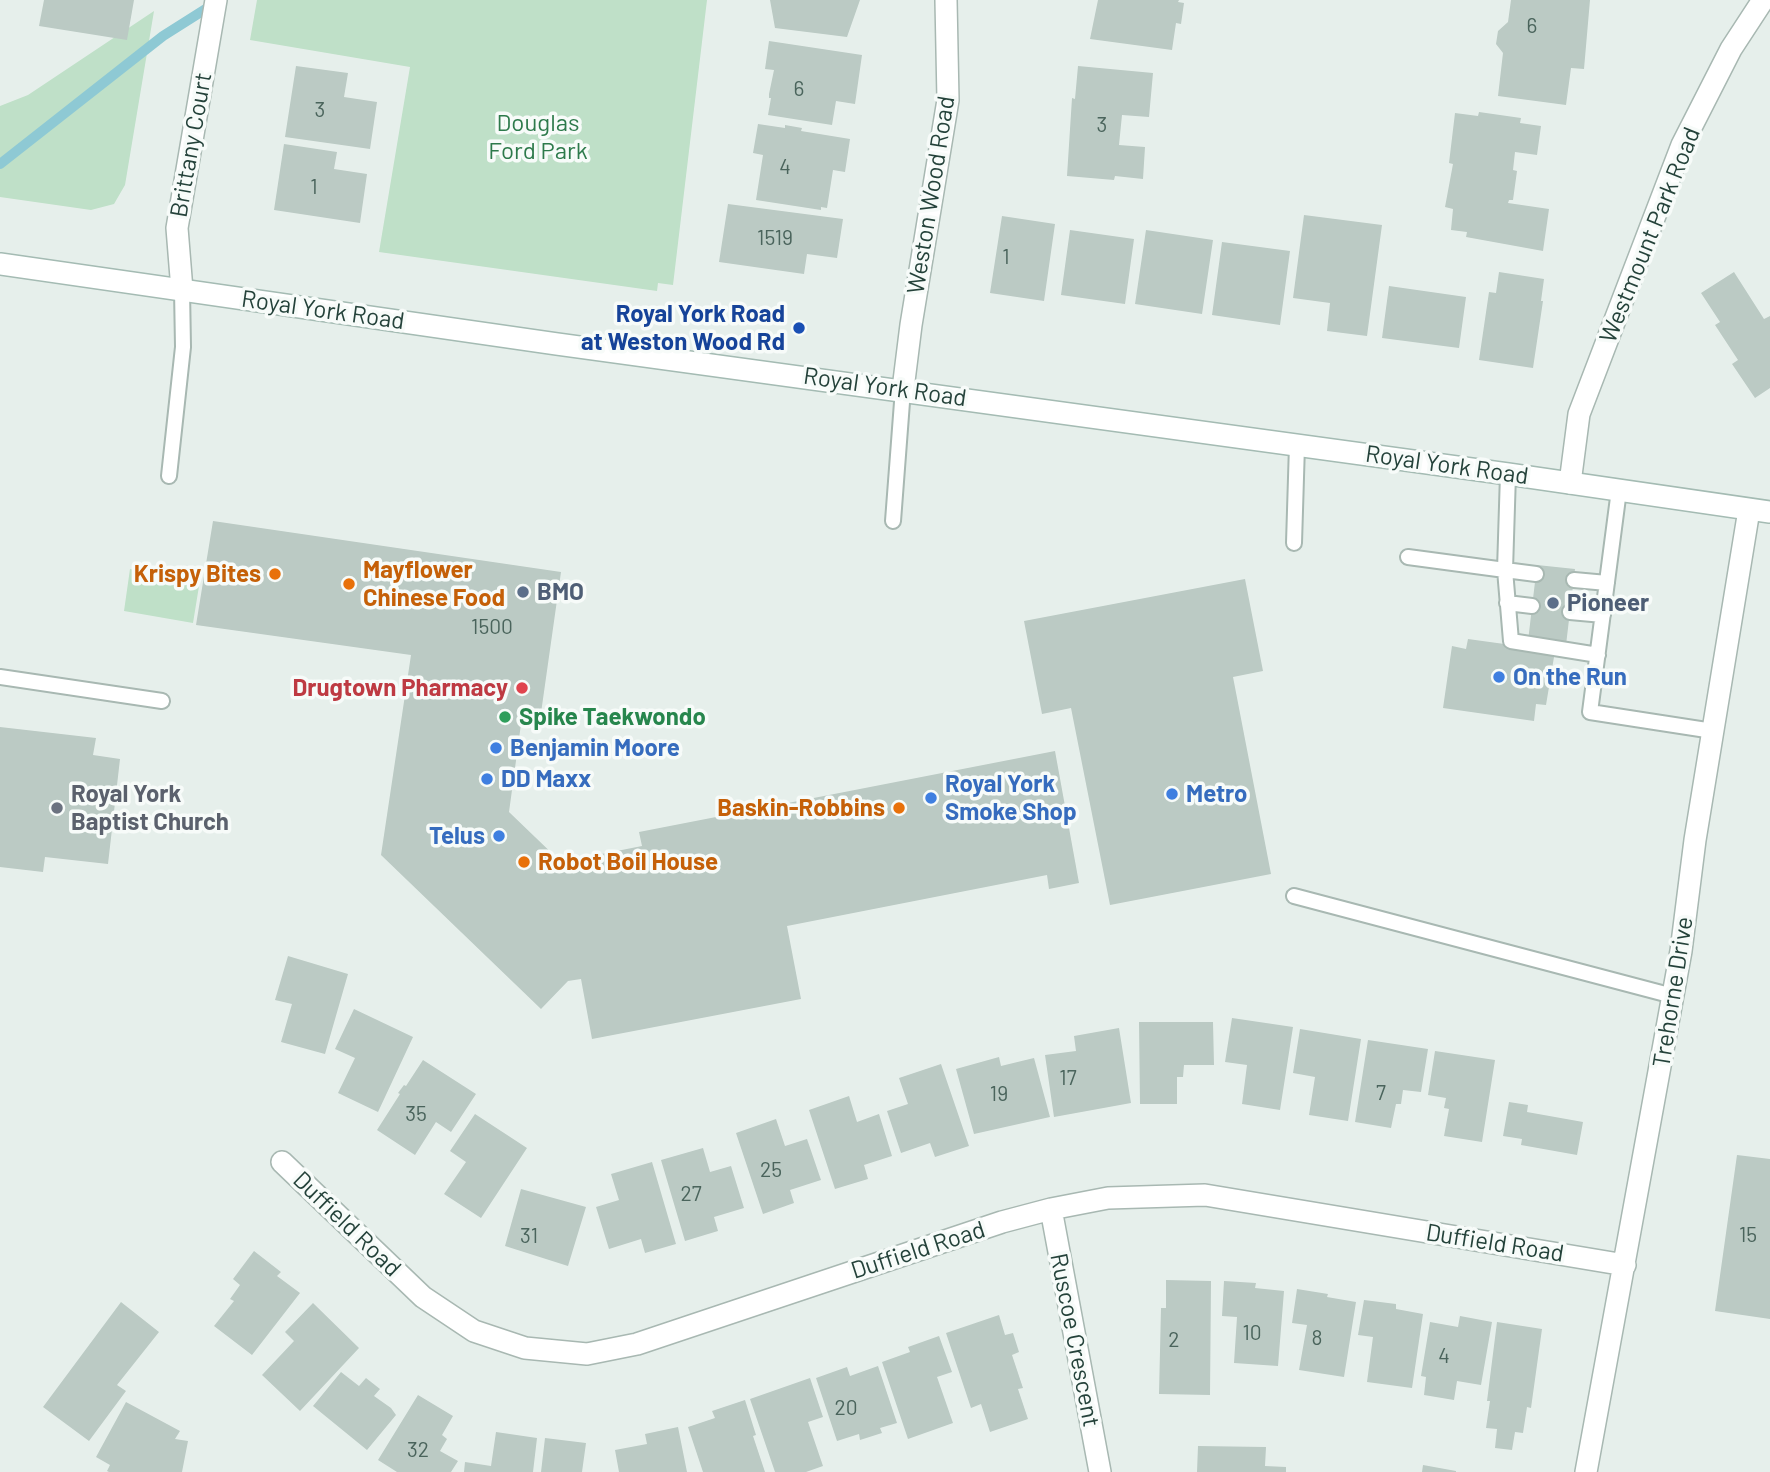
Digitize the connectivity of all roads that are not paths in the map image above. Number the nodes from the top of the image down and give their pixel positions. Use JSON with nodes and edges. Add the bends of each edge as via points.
{"nodes":[{"id":1,"x":216,"y":0,"type":"edge"},
{"id":2,"x":946,"y":0,"type":"edge"},
{"id":3,"x":1763,"y":0,"type":"edge"},
{"id":4,"x":2,"y":264,"type":"edge"},
{"id":5,"x":182,"y":290,"type":"junction"},
{"id":6,"x":903,"y":389,"type":"junction"},
{"id":7,"x":1297,"y":445,"type":"junction"},
{"id":8,"x":1508,"y":474,"type":"junction"},
{"id":9,"x":169,"y":476,"type":"dead end"},
{"id":10,"x":1570,"y":483,"type":"junction"},
{"id":11,"x":1619,"y":490,"type":"junction"},
{"id":12,"x":1759,"y":511,"type":"edge"},
{"id":13,"x":893,"y":520,"type":"dead end"},
{"id":14,"x":1294,"y":543,"type":"dead end"},
{"id":15,"x":1408,"y":557,"type":"dead end"},
{"id":16,"x":1505,"y":570,"type":"junction"},
{"id":17,"x":1536,"y":574,"type":"dead end"},
{"id":18,"x":1574,"y":580,"type":"dead end"},
{"id":19,"x":1607,"y":583,"type":"junction"},
{"id":20,"x":1507,"y":603,"type":"junction"},
{"id":21,"x":1532,"y":606,"type":"dead end"},
{"id":22,"x":1570,"y":612,"type":"dead end"},
{"id":23,"x":1603,"y":615,"type":"junction"},
{"id":24,"x":1598,"y":654,"type":"junction"},
{"id":25,"x":0,"y":677,"type":"edge"},
{"id":26,"x":162,"y":701,"type":"dead end"},
{"id":27,"x":1713,"y":731,"type":"junction"},
{"id":28,"x":1294,"y":896,"type":"dead end"},
{"id":29,"x":1672,"y":996,"type":"junction"},
{"id":30,"x":282,"y":1162,"type":"dead end"},
{"id":31,"x":1051,"y":1209,"type":"junction"},
{"id":32,"x":1625,"y":1265,"type":"junction"},
{"id":33,"x":1100,"y":1472,"type":"edge"},
{"id":34,"x":1586,"y":1472,"type":"edge"}],
"edges":[{"from":1,"to":5,"type":"street","name":"Brittany Court","via":[[177,228]]},
{"from":2,"to":6,"type":"street","name":"Weston Wood Road","via":[[948,100]]},
{"from":3,"to":10,"type":"street","name":"Westmount Park Road","via":[[1731,49],[1682,145],[1579,414]]},
{"from":4,"to":5,"type":"street","name":"Royal York Road"},
{"from":5,"to":6,"type":"street","name":"Royal York Road"},
{"from":5,"to":9,"type":"lane","via":[[183,347]]},
{"from":6,"to":7,"type":"street","name":"Royal York Road"},
{"from":6,"to":13,"type":"lane"},
{"from":7,"to":8,"type":"street","name":"Royal York Road"},
{"from":7,"to":14,"type":"lane"},
{"from":8,"to":10,"type":"street","name":"Royal York Road"},
{"from":8,"to":16,"type":"lane"},
{"from":10,"to":11,"type":"street","name":"Royal York Road"},
{"from":11,"to":12,"type":"street","name":"Royal York Road"},
{"from":11,"to":19,"type":"lane"},
{"from":12,"to":27,"type":"street","name":"Trehorne Drive"},
{"from":15,"to":16,"type":"lane"},
{"from":16,"to":17,"type":"lane"},
{"from":16,"to":20,"type":"lane"},
{"from":18,"to":19,"type":"lane"},
{"from":19,"to":23,"type":"lane"},
{"from":20,"to":21,"type":"lane"},
{"from":20,"to":24,"type":"lane","via":[[1511,641]]},
{"from":22,"to":23,"type":"lane"},
{"from":23,"to":24,"type":"lane"},
{"from":24,"to":27,"type":"lane","via":[[1590,712]]},
{"from":25,"to":26,"type":"lane"},
{"from":27,"to":29,"type":"street","name":"Trehorne Drive"},
{"from":28,"to":29,"type":"lane"},
{"from":29,"to":32,"type":"street","name":"Trehorne Drive"},
{"from":30,"to":31,"type":"street","name":"Duffield Road","via":[[422,1297],[474,1331],[525,1348],[587,1354],[637,1344]]},
{"from":31,"to":32,"type":"street","name":"Duffield Road","via":[[1108,1198],[1205,1195]]},
{"from":31,"to":33,"type":"street","name":"Ruscoe Crescent"},
{"from":32,"to":34,"type":"street","name":"Trehorne Drive"}]}
